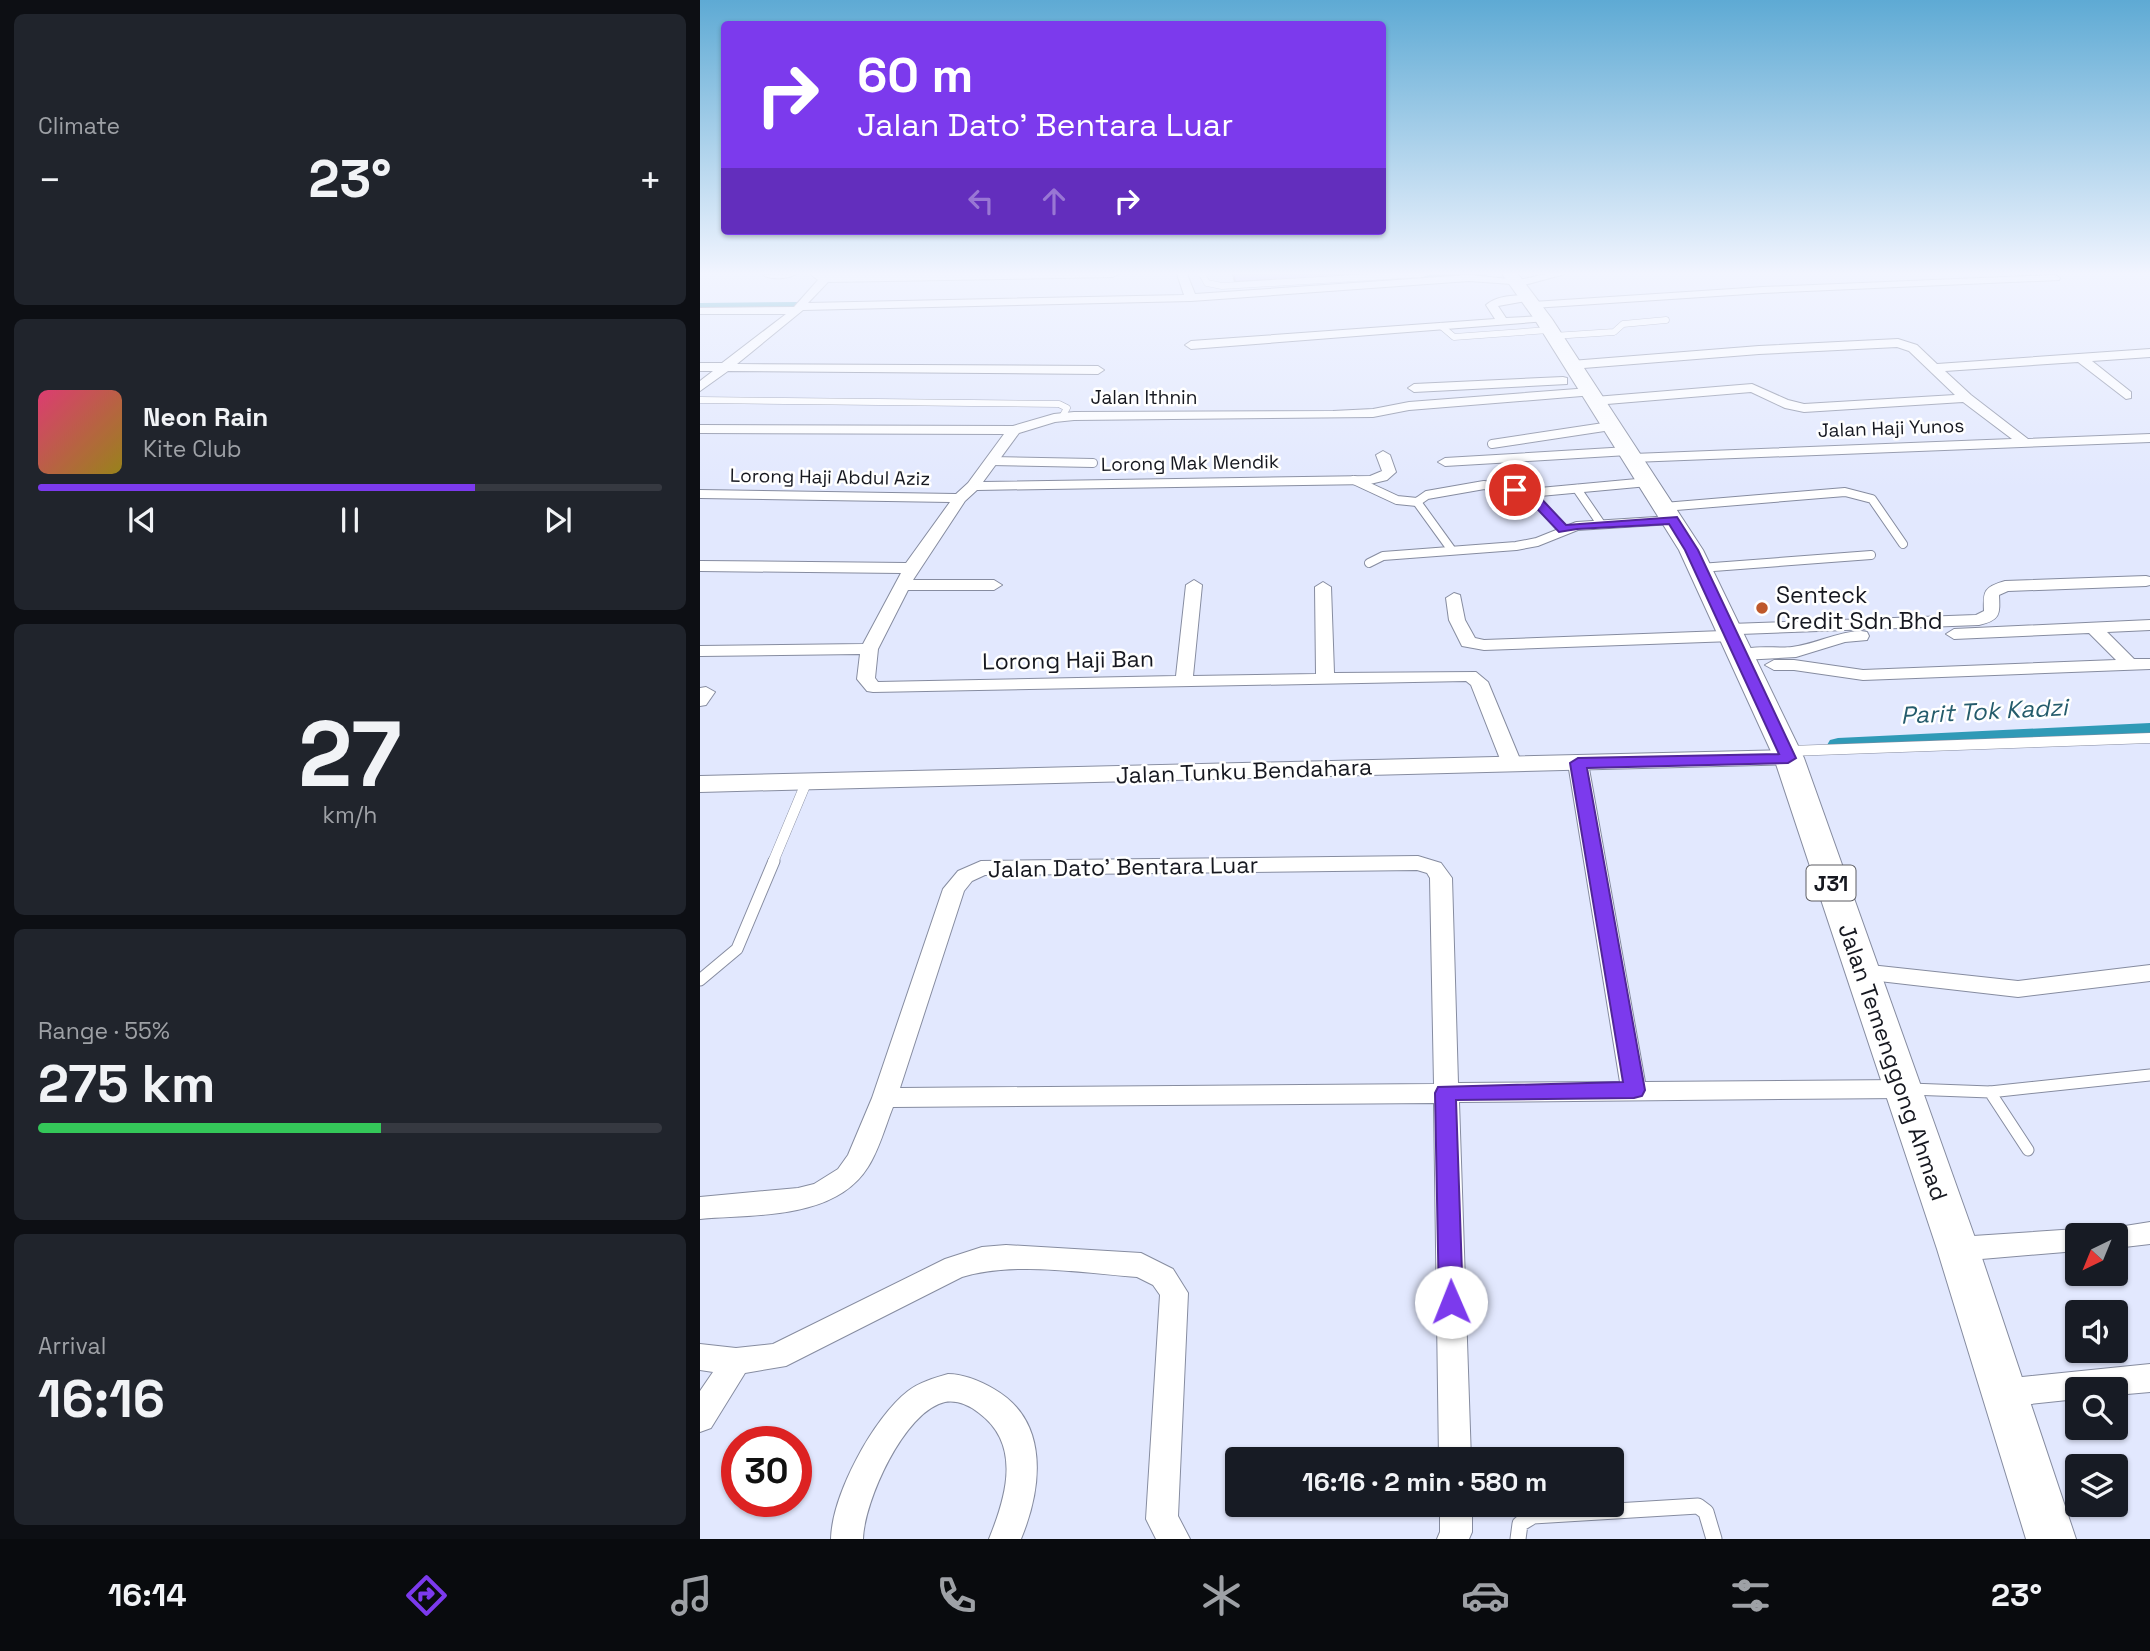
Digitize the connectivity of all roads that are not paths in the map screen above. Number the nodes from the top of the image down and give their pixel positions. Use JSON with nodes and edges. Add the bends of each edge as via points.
{"nodes":[{"id":1,"x":752,"y":346,"type":"edge"},
{"id":2,"x":1559,"y":346,"type":"edge"},
{"id":3,"x":1871,"y":346,"type":"edge"},
{"id":4,"x":1906,"y":346,"type":"edge"},
{"id":5,"x":2150,"y":353,"type":"edge"},
{"id":6,"x":985,"y":355,"type":"dead end"},
{"id":7,"x":2080,"y":357,"type":"junction"},
{"id":8,"x":700,"y":367,"type":"edge"},
{"id":9,"x":725,"y":368,"type":"junction"},
{"id":10,"x":1937,"y":368,"type":"junction"},
{"id":11,"x":958,"y":369,"type":"junction"},
{"id":12,"x":1098,"y":370,"type":"dead end"},
{"id":13,"x":700,"y":387,"type":"edge"},
{"id":14,"x":1414,"y":388,"type":"dead end"},
{"id":15,"x":2126,"y":395,"type":"dead end"},
{"id":16,"x":1966,"y":398,"type":"junction"},
{"id":17,"x":700,"y":400,"type":"edge"},
{"id":18,"x":1062,"y":417,"type":"junction"},
{"id":19,"x":700,"y":429,"type":"edge"},
{"id":20,"x":1014,"y":430,"type":"junction"},
{"id":21,"x":1620,"y":438,"type":"junction"},
{"id":22,"x":2150,"y":438,"type":"edge"},
{"id":23,"x":2024,"y":442,"type":"junction"},
{"id":24,"x":1492,"y":444,"type":"dead end"},
{"id":25,"x":1383,"y":455,"type":"dead end"},
{"id":26,"x":991,"y":461,"type":"junction"},
{"id":27,"x":1445,"y":462,"type":"dead end"},
{"id":28,"x":1093,"y":463,"type":"dead end"},
{"id":29,"x":1354,"y":480,"type":"junction"},
{"id":30,"x":973,"y":486,"type":"junction"},
{"id":31,"x":1577,"y":489,"type":"junction"},
{"id":32,"x":700,"y":494,"type":"edge"},
{"id":33,"x":1529,"y":494,"type":"junction"},
{"id":34,"x":960,"y":498,"type":"junction"},
{"id":35,"x":1418,"y":502,"type":"junction"},
{"id":36,"x":1601,"y":524,"type":"junction"},
{"id":37,"x":1564,"y":529,"type":"junction"},
{"id":38,"x":1903,"y":544,"type":"dead end"},
{"id":39,"x":1451,"y":549,"type":"junction"},
{"id":40,"x":1871,"y":555,"type":"dead end"},
{"id":41,"x":1369,"y":563,"type":"dead end"},
{"id":42,"x":700,"y":566,"type":"edge"},
{"id":43,"x":911,"y":568,"type":"junction"},
{"id":44,"x":1700,"y":568,"type":"junction"},
{"id":45,"x":2146,"y":581,"type":"dead end"},
{"id":46,"x":902,"y":585,"type":"junction"},
{"id":47,"x":994,"y":585,"type":"dead end"},
{"id":48,"x":1194,"y":585,"type":"dead end"},
{"id":49,"x":1323,"y":587,"type":"dead end"},
{"id":50,"x":1454,"y":598,"type":"dead end"},
{"id":51,"x":2150,"y":625,"type":"edge"},
{"id":52,"x":2094,"y":627,"type":"junction"},
{"id":53,"x":1738,"y":646,"type":"junction"},
{"id":54,"x":869,"y":649,"type":"junction"},
{"id":55,"x":700,"y":651,"type":"edge"},
{"id":56,"x":2150,"y":664,"type":"edge"},
{"id":57,"x":2130,"y":665,"type":"junction"},
{"id":58,"x":1325,"y":678,"type":"junction"},
{"id":59,"x":1184,"y":681,"type":"junction"},
{"id":60,"x":2150,"y":738,"type":"edge"},
{"id":61,"x":1787,"y":755,"type":"junction"},
{"id":62,"x":1578,"y":763,"type":"junction"},
{"id":63,"x":1512,"y":764,"type":"junction"},
{"id":64,"x":806,"y":783,"type":"junction"},
{"id":65,"x":700,"y":785,"type":"edge"},
{"id":66,"x":1861,"y":972,"type":"junction"},
{"id":67,"x":2150,"y":974,"type":"edge"},
{"id":68,"x":700,"y":980,"type":"edge"},
{"id":69,"x":2150,"y":1075,"type":"edge"},
{"id":70,"x":1901,"y":1089,"type":"junction"},
{"id":71,"x":1634,"y":1090,"type":"junction"},
{"id":72,"x":1990,"y":1092,"type":"junction"},
{"id":73,"x":1446,"y":1093,"type":"junction"},
{"id":74,"x":884,"y":1098,"type":"junction"},
{"id":75,"x":2028,"y":1150,"type":"dead end"},
{"id":76,"x":700,"y":1208,"type":"edge"},
{"id":77,"x":2150,"y":1233,"type":"edge"},
{"id":78,"x":2128,"y":1236,"type":"edge"},
{"id":79,"x":2065,"y":1241,"type":"edge"},
{"id":80,"x":1958,"y":1249,"type":"junction"},
{"id":81,"x":700,"y":1357,"type":"edge"},
{"id":82,"x":736,"y":1361,"type":"junction"},
{"id":83,"x":2150,"y":1378,"type":"edge"},
{"id":84,"x":2003,"y":1393,"type":"junction"},
{"id":85,"x":700,"y":1418,"type":"edge"},
{"id":86,"x":1455,"y":1447,"type":"edge"},
{"id":87,"x":1456,"y":1517,"type":"edge"},
{"id":88,"x":847,"y":1539,"type":"edge"},
{"id":89,"x":1006,"y":1539,"type":"edge"},
{"id":90,"x":1174,"y":1539,"type":"edge"},
{"id":91,"x":1453,"y":1539,"type":"edge"},
{"id":92,"x":1518,"y":1539,"type":"edge"},
{"id":93,"x":1714,"y":1539,"type":"edge"},
{"id":94,"x":2051,"y":1539,"type":"edge"}],
"edges":[{"from":1,"to":9,"type":"street"},
{"from":2,"to":21,"type":"main road","name":"Jalan Temenggong Ahmad","number":"J31"},
{"from":3,"to":21,"type":"street"},
{"from":4,"to":10,"type":"street"},
{"from":5,"to":7,"type":"street"},
{"from":6,"to":11,"type":"street","via":[[978,364]]},
{"from":7,"to":10,"type":"street"},
{"from":7,"to":15,"type":"street"},
{"from":8,"to":9,"type":"street"},
{"from":9,"to":11,"type":"street"},
{"from":9,"to":13,"type":"street"},
{"from":10,"to":16,"type":"street"},
{"from":11,"to":12,"type":"street"},
{"from":14,"to":21,"type":"street"},
{"from":16,"to":21,"type":"street","via":[[1804,408],[1779,403],[1752,388]]},
{"from":16,"to":23,"type":"street"},
{"from":17,"to":18,"type":"lane","via":[[1059,404],[1067,408]]},
{"from":18,"to":20,"type":"street","name":"Jalan Ithnin"},
{"from":18,"to":21,"type":"street","name":"Jalan Ithnin","via":[[1333,415],[1409,406]]},
{"from":19,"to":20,"type":"street","name":"Jalan Ithnin"},
{"from":20,"to":26,"type":"street","name":"Lorong Haji Ban"},
{"from":21,"to":23,"type":"street","name":"Jalan Haji Yunos"},
{"from":21,"to":24,"type":"lane"},
{"from":21,"to":27,"type":"street"},
{"from":21,"to":31,"type":"lane"},
{"from":21,"to":36,"type":"lane"},
{"from":21,"to":38,"type":"lane","via":[[1872,499]]},
{"from":21,"to":44,"type":"main road","name":"Jalan Temenggong Ahmad","number":"J31"},
{"from":22,"to":23,"type":"street","name":"Jalan Haji Yunos"},
{"from":25,"to":29,"type":"street","name":"Lorong Mak Mendik","via":[[1389,472]]},
{"from":26,"to":28,"type":"lane"},
{"from":26,"to":30,"type":"street","name":"Lorong Haji Ban"},
{"from":29,"to":30,"type":"street","name":"Lorong Mak Mendik"},
{"from":29,"to":35,"type":"lane","via":[[1397,500]]},
{"from":30,"to":34,"type":"street","name":"Lorong Haji Ban"},
{"from":31,"to":33,"type":"lane"},
{"from":31,"to":36,"type":"lane"},
{"from":32,"to":34,"type":"street","name":"Lorong Haji Abdul Aziz"},
{"from":33,"to":35,"type":"lane","via":[[1484,485],[1427,495]]},
{"from":33,"to":37,"type":"lane"},
{"from":34,"to":43,"type":"street","name":"Lorong Haji Ban"},
{"from":35,"to":39,"type":"lane"},
{"from":36,"to":37,"type":"lane"},
{"from":37,"to":39,"type":"lane","via":[[1537,542]]},
{"from":39,"to":41,"type":"lane","via":[[1384,556]]},
{"from":40,"to":44,"type":"lane"},
{"from":42,"to":43,"type":"street"},
{"from":43,"to":46,"type":"street","name":"Lorong Haji Ban"},
{"from":44,"to":53,"type":"main road","name":"Jalan Temenggong Ahmad","number":"J31"},
{"from":45,"to":53,"type":"street","via":[[2005,586],[1991,593],[1992,613],[1979,620]]},
{"from":46,"to":47,"type":"street"},
{"from":46,"to":54,"type":"street","name":"Lorong Haji Ban"},
{"from":48,"to":59,"type":"street"},
{"from":49,"to":58,"type":"street"},
{"from":50,"to":53,"type":"street","via":[[1457,620],[1468,642],[1484,645]]},
{"from":51,"to":52,"type":"street"},
{"from":52,"to":53,"type":"street","via":[[1843,637],[1796,652]]},
{"from":52,"to":57,"type":"street"},
{"from":53,"to":57,"type":"street","via":[[1794,665],[1863,675]]},
{"from":53,"to":61,"type":"main road","name":"Jalan Temenggong Ahmad","number":"J31"},
{"from":54,"to":55,"type":"street"},
{"from":54,"to":59,"type":"street","name":"Lorong Haji Ban","via":[[866,679],[873,687],[882,688]]},
{"from":56,"to":57,"type":"street"},
{"from":58,"to":59,"type":"street","name":"Lorong Haji Ban"},
{"from":58,"to":63,"type":"street","name":"Lorong Haji Ban","via":[[1470,676],[1479,682]]},
{"from":60,"to":61,"type":"lane"},
{"from":61,"to":62,"type":"street","name":"Jalan Tunku Bendahara"},
{"from":61,"to":66,"type":"main road","name":"Jalan Temenggong Ahmad","number":"J31"},
{"from":62,"to":63,"type":"street","name":"Jalan Tunku Bendahara"},
{"from":62,"to":71,"type":"street"},
{"from":63,"to":64,"type":"street","name":"Jalan Tunku Bendahara"},
{"from":64,"to":65,"type":"street","name":"Jalan Tunku Bendahara"},
{"from":64,"to":68,"type":"lane","via":[[737,949]]},
{"from":66,"to":67,"type":"street","via":[[2018,989]]},
{"from":66,"to":70,"type":"main road","name":"Jalan Temenggong Ahmad","number":"J31"},
{"from":69,"to":72,"type":"lane"},
{"from":70,"to":71,"type":"street"},
{"from":70,"to":72,"type":"lane"},
{"from":70,"to":80,"type":"main road","name":"Jalan Temenggong Ahmad","number":"J31"},
{"from":71,"to":73,"type":"street"},
{"from":72,"to":75,"type":"lane"},
{"from":73,"to":74,"type":"street"},
{"from":73,"to":74,"type":"street","name":"Jalan Dato' Bentara Luar","via":[[1441,878],[1434,868],[1418,863],[1010,866],[981,868],[965,876],[954,889]]},
{"from":73,"to":86,"type":"street"},
{"from":74,"to":76,"type":"street","via":[[859,1160],[847,1176],[822,1192],[798,1199]]},
{"from":77,"to":78,"type":"street"},
{"from":79,"to":80,"type":"street"},
{"from":80,"to":84,"type":"main road","name":"Jalan Temenggong Ahmad","number":"J31"},
{"from":81,"to":82,"type":"street"},
{"from":82,"to":85,"type":"street"},
{"from":82,"to":90,"type":"street","via":[[776,1357],[956,1267],[982,1259],[1141,1265],[1163,1276],[1174,1293],[1162,1518]]},
{"from":83,"to":84,"type":"street"},
{"from":84,"to":94,"type":"main road","name":"Jalan Temenggong Ahmad","number":"J31"},
{"from":87,"to":91,"type":"street"},
{"from":88,"to":89,"type":"street","via":[[846,1524],[874,1454],[899,1419],[923,1398],[947,1388],[979,1394],[1006,1414],[1022,1447],[1022,1498]]},
{"from":92,"to":93,"type":"lane","via":[[1520,1524],[1533,1516],[1698,1506],[1706,1512]]}]}
